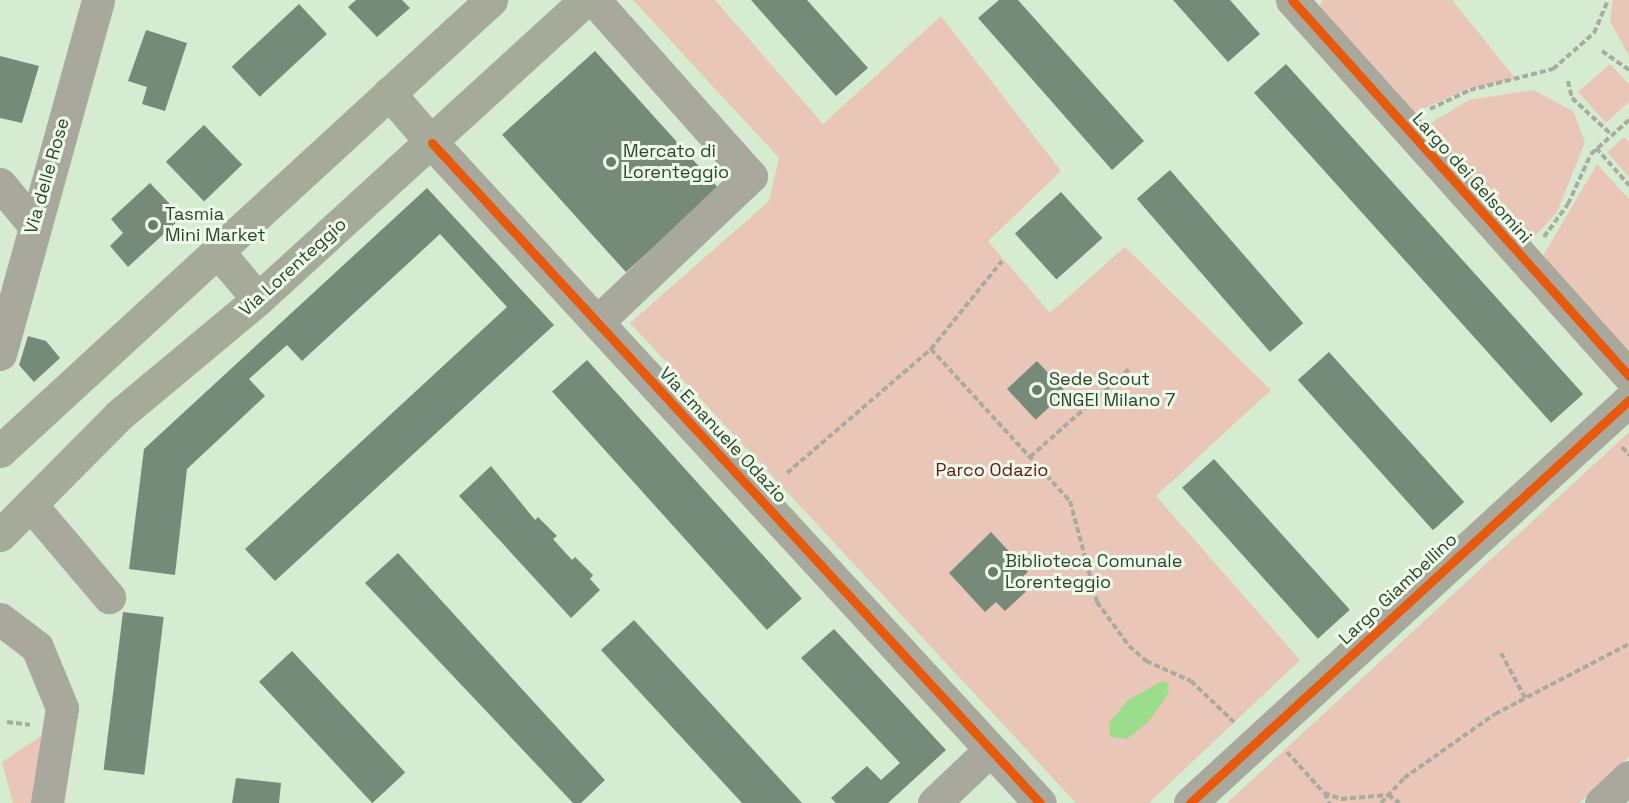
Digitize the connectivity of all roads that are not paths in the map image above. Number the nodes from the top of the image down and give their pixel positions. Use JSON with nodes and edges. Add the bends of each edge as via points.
{"nodes":[{"id":1,"x":98,"y":0,"type":"edge"},
{"id":2,"x":491,"y":0,"type":"edge"},
{"id":3,"x":586,"y":0,"type":"edge"},
{"id":4,"x":594,"y":0,"type":"edge"},
{"id":5,"x":1292,"y":0,"type":"edge"},
{"id":6,"x":389,"y":93,"type":"junction"},
{"id":7,"x":432,"y":142,"type":"junction"},
{"id":8,"x":0,"y":184,"type":"edge"},
{"id":9,"x":33,"y":224,"type":"junction"},
{"id":10,"x":219,"y":253,"type":"junction"},
{"id":11,"x":258,"y":299,"type":"junction"},
{"id":12,"x":597,"y":322,"type":"junction"},
{"id":13,"x":0,"y":354,"type":"edge"},
{"id":14,"x":1629,"y":376,"type":"edge"},
{"id":15,"x":1629,"y":400,"type":"edge"},
{"id":16,"x":0,"y":451,"type":"edge"},
{"id":17,"x":31,"y":505,"type":"junction"},
{"id":18,"x":0,"y":535,"type":"edge"},
{"id":19,"x":109,"y":597,"type":"dead end"},
{"id":20,"x":0,"y":619,"type":"edge"},
{"id":21,"x":990,"y":750,"type":"junction"},
{"id":22,"x":1629,"y":777,"type":"edge"},
{"id":23,"x":47,"y":803,"type":"edge"},
{"id":24,"x":934,"y":803,"type":"edge"},
{"id":25,"x":1040,"y":803,"type":"edge"},
{"id":26,"x":1190,"y":803,"type":"edge"},
{"id":27,"x":1601,"y":803,"type":"edge"}],
"edges":[{"from":1,"to":9,"type":"street","name":"Via delle Rose"},
{"from":2,"to":6,"type":"main road"},
{"from":3,"to":7,"type":"main road","name":"Via Lorenteggio"},
{"from":4,"to":12,"type":"street","via":[[751,176]]},
{"from":5,"to":14,"type":"street","name":"Largo dei Gelsomini"},
{"from":6,"to":7,"type":"main road"},
{"from":6,"to":10,"type":"main road"},
{"from":7,"to":11,"type":"main road","name":"Via Lorenteggio"},
{"from":7,"to":12,"type":"street","name":"Via Emanuele Odazio"},
{"from":8,"to":9,"type":"street"},
{"from":9,"to":13,"type":"street","name":"Via delle Rose"},
{"from":10,"to":11,"type":"main road"},
{"from":10,"to":16,"type":"main road"},
{"from":11,"to":17,"type":"main road","name":"Via Lorenteggio","via":[[119,415]]},
{"from":12,"to":21,"type":"street","name":"Via Emanuele Odazio"},
{"from":15,"to":26,"type":"street","name":"Largo Giambellino"},
{"from":17,"to":18,"type":"main road","name":"Via Lorenteggio"},
{"from":17,"to":19,"type":"street"},
{"from":20,"to":23,"type":"street","via":[[37,646],[62,708]]},
{"from":21,"to":24,"type":"street"},
{"from":21,"to":25,"type":"street"},
{"from":22,"to":27,"type":"street"}]}
